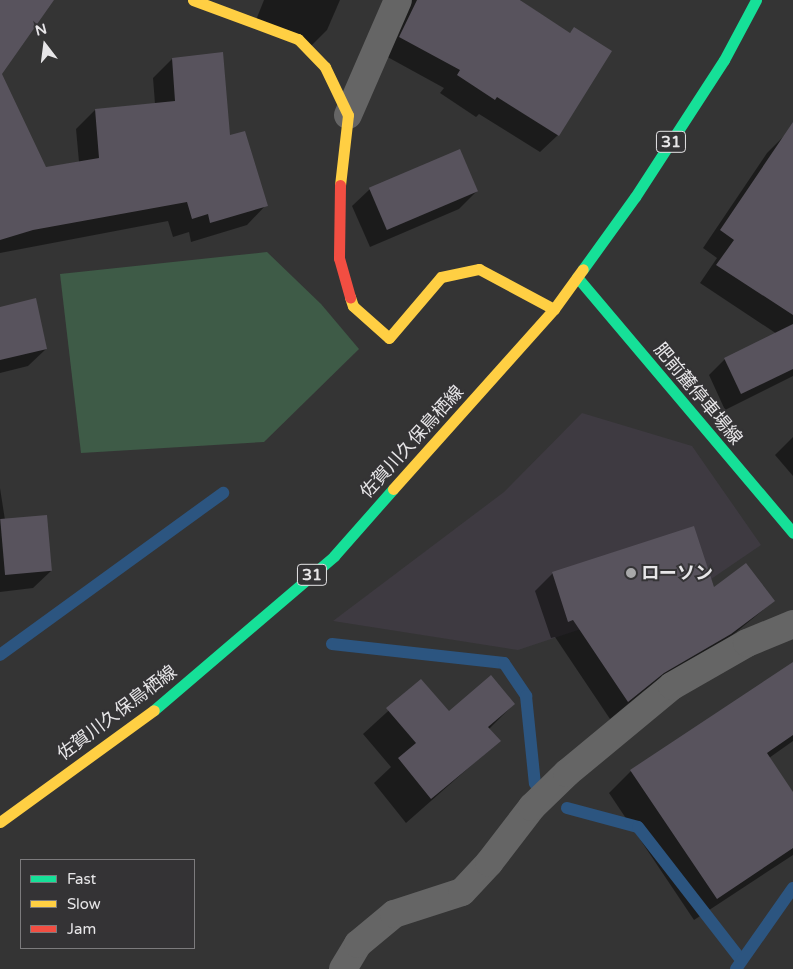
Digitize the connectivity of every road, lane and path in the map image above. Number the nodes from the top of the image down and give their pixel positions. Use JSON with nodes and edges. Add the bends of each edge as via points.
{"nodes":[{"id":1,"x":193,"y":0,"type":"edge"},
{"id":2,"x":398,"y":0,"type":"edge"},
{"id":3,"x":756,"y":0,"type":"edge"},
{"id":4,"x":348,"y":115,"type":"junction"},
{"id":5,"x":577,"y":277,"type":"junction"},
{"id":6,"x":554,"y":309,"type":"junction"},
{"id":7,"x":793,"y":533,"type":"edge"},
{"id":8,"x":793,"y":624,"type":"edge"},
{"id":9,"x":0,"y":822,"type":"edge"},
{"id":10,"x":343,"y":969,"type":"edge"}],
"edges":[{"from":1,"to":4,"type":"main road","via":[[298,39],[325,67]]},
{"from":2,"to":4,"type":"street"},
{"from":3,"to":5,"type":"main road","name":"佐賀川久保鳥栖線","number":"31","via":[[714,76],[635,197]]},
{"from":4,"to":6,"type":"main road","via":[[340,187],[339,258],[353,306],[389,338],[441,276],[479,269]]},
{"from":5,"to":6,"type":"main road","name":"佐賀川久保鳥栖線","number":"31"},
{"from":5,"to":7,"type":"main road","name":"肥前麓停車場線"},
{"from":6,"to":9,"type":"main road","name":"佐賀川久保鳥栖線","number":"31","via":[[334,556],[157,708]]},
{"from":8,"to":10,"type":"street","via":[[747,643],[672,686],[553,787],[462,892],[394,914],[358,944]]}]}
